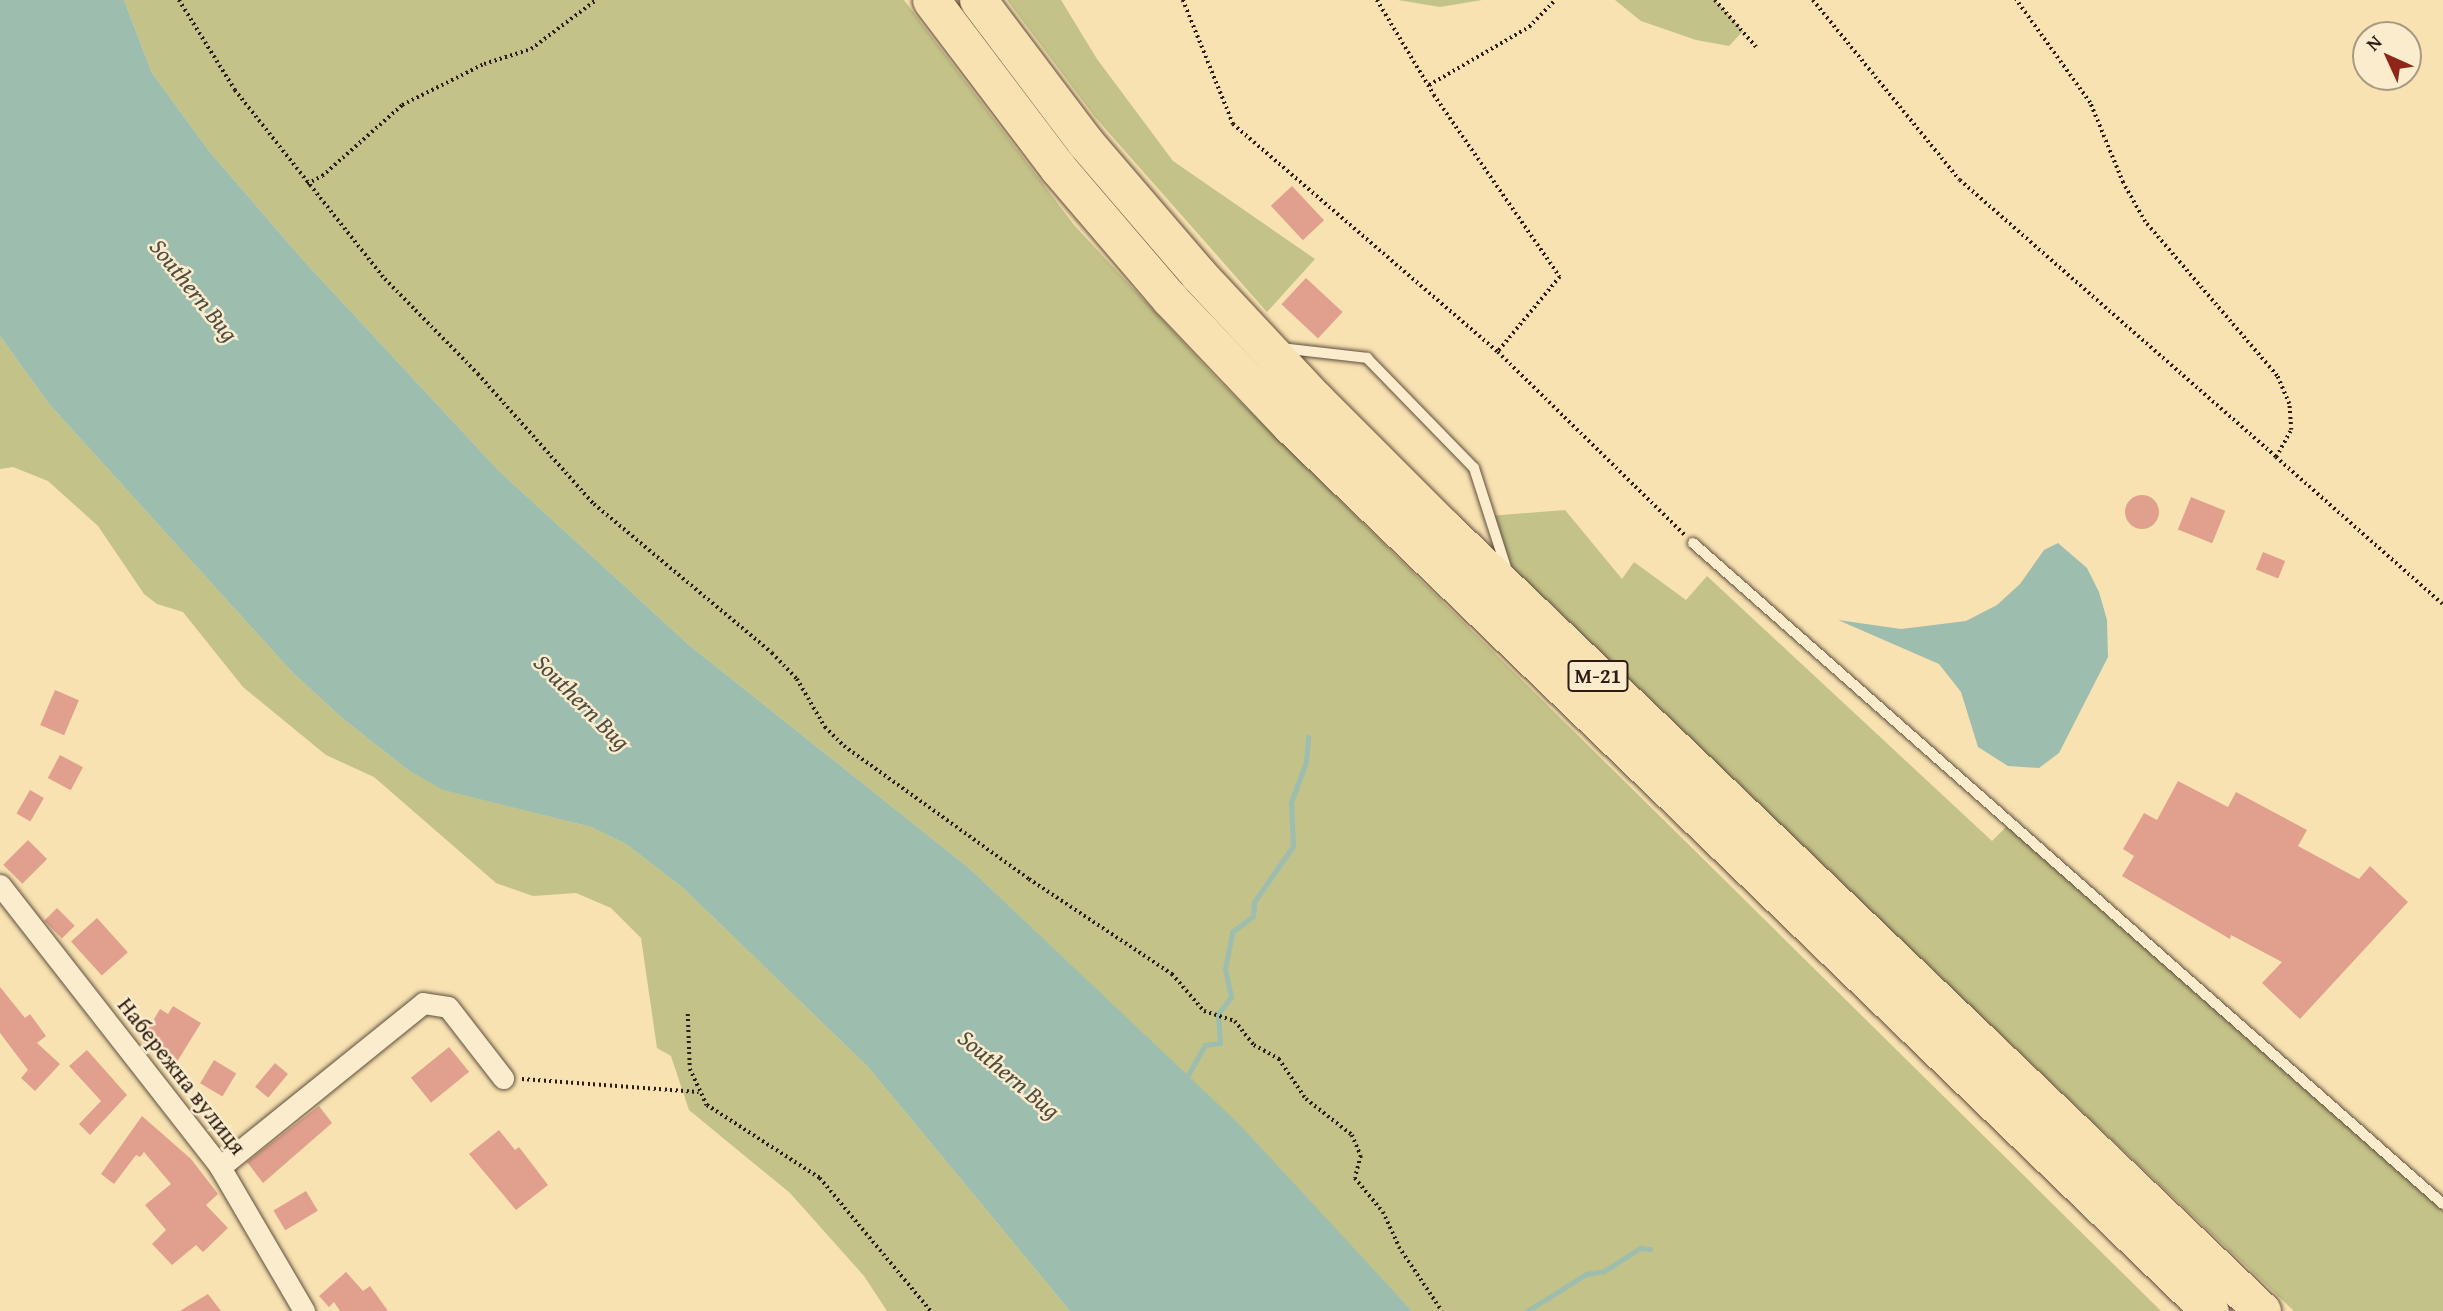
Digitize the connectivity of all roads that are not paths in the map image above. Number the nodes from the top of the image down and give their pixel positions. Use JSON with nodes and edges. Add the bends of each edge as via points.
{"nodes":[{"id":1,"x":931,"y":0,"type":"edge"},
{"id":2,"x":978,"y":0,"type":"edge"},
{"id":3,"x":1265,"y":346,"type":"junction"},
{"id":4,"x":1316,"y":400,"type":"junction"},
{"id":5,"x":1290,"y":425,"type":"junction"},
{"id":6,"x":1693,"y":543,"type":"road end"},
{"id":7,"x":1516,"y":597,"type":"junction"},
{"id":8,"x":0,"y":885,"type":"edge"},
{"id":9,"x":503,"y":1078,"type":"road end"},
{"id":10,"x":220,"y":1167,"type":"junction"},
{"id":11,"x":2443,"y":1204,"type":"edge"},
{"id":12,"x":304,"y":1311,"type":"edge"},
{"id":13,"x":2210,"y":1311,"type":"edge"},
{"id":14,"x":2262,"y":1311,"type":"edge"}],
"edges":[{"from":1,"to":5,"type":"highway","number":"М-21","via":[[1058,167],[1170,299]]},
{"from":2,"to":3,"type":"highway","number":"М-21","via":[[1085,142]]},
{"from":3,"to":4,"type":"highway","number":"М-21"},
{"from":3,"to":7,"type":"lane","via":[[1367,358],[1474,468]]},
{"from":4,"to":5,"type":"highway"},
{"from":4,"to":7,"type":"highway","number":"М-21"},
{"from":5,"to":13,"type":"highway","number":"М-21"},
{"from":6,"to":11,"type":"lane"},
{"from":7,"to":14,"type":"highway","number":"М-21"},
{"from":8,"to":10,"type":"street","name":"Набережна вулиця"},
{"from":9,"to":10,"type":"street","via":[[448,1007],[423,1003]]},
{"from":10,"to":12,"type":"street","name":"Набережна вулиця"}]}
